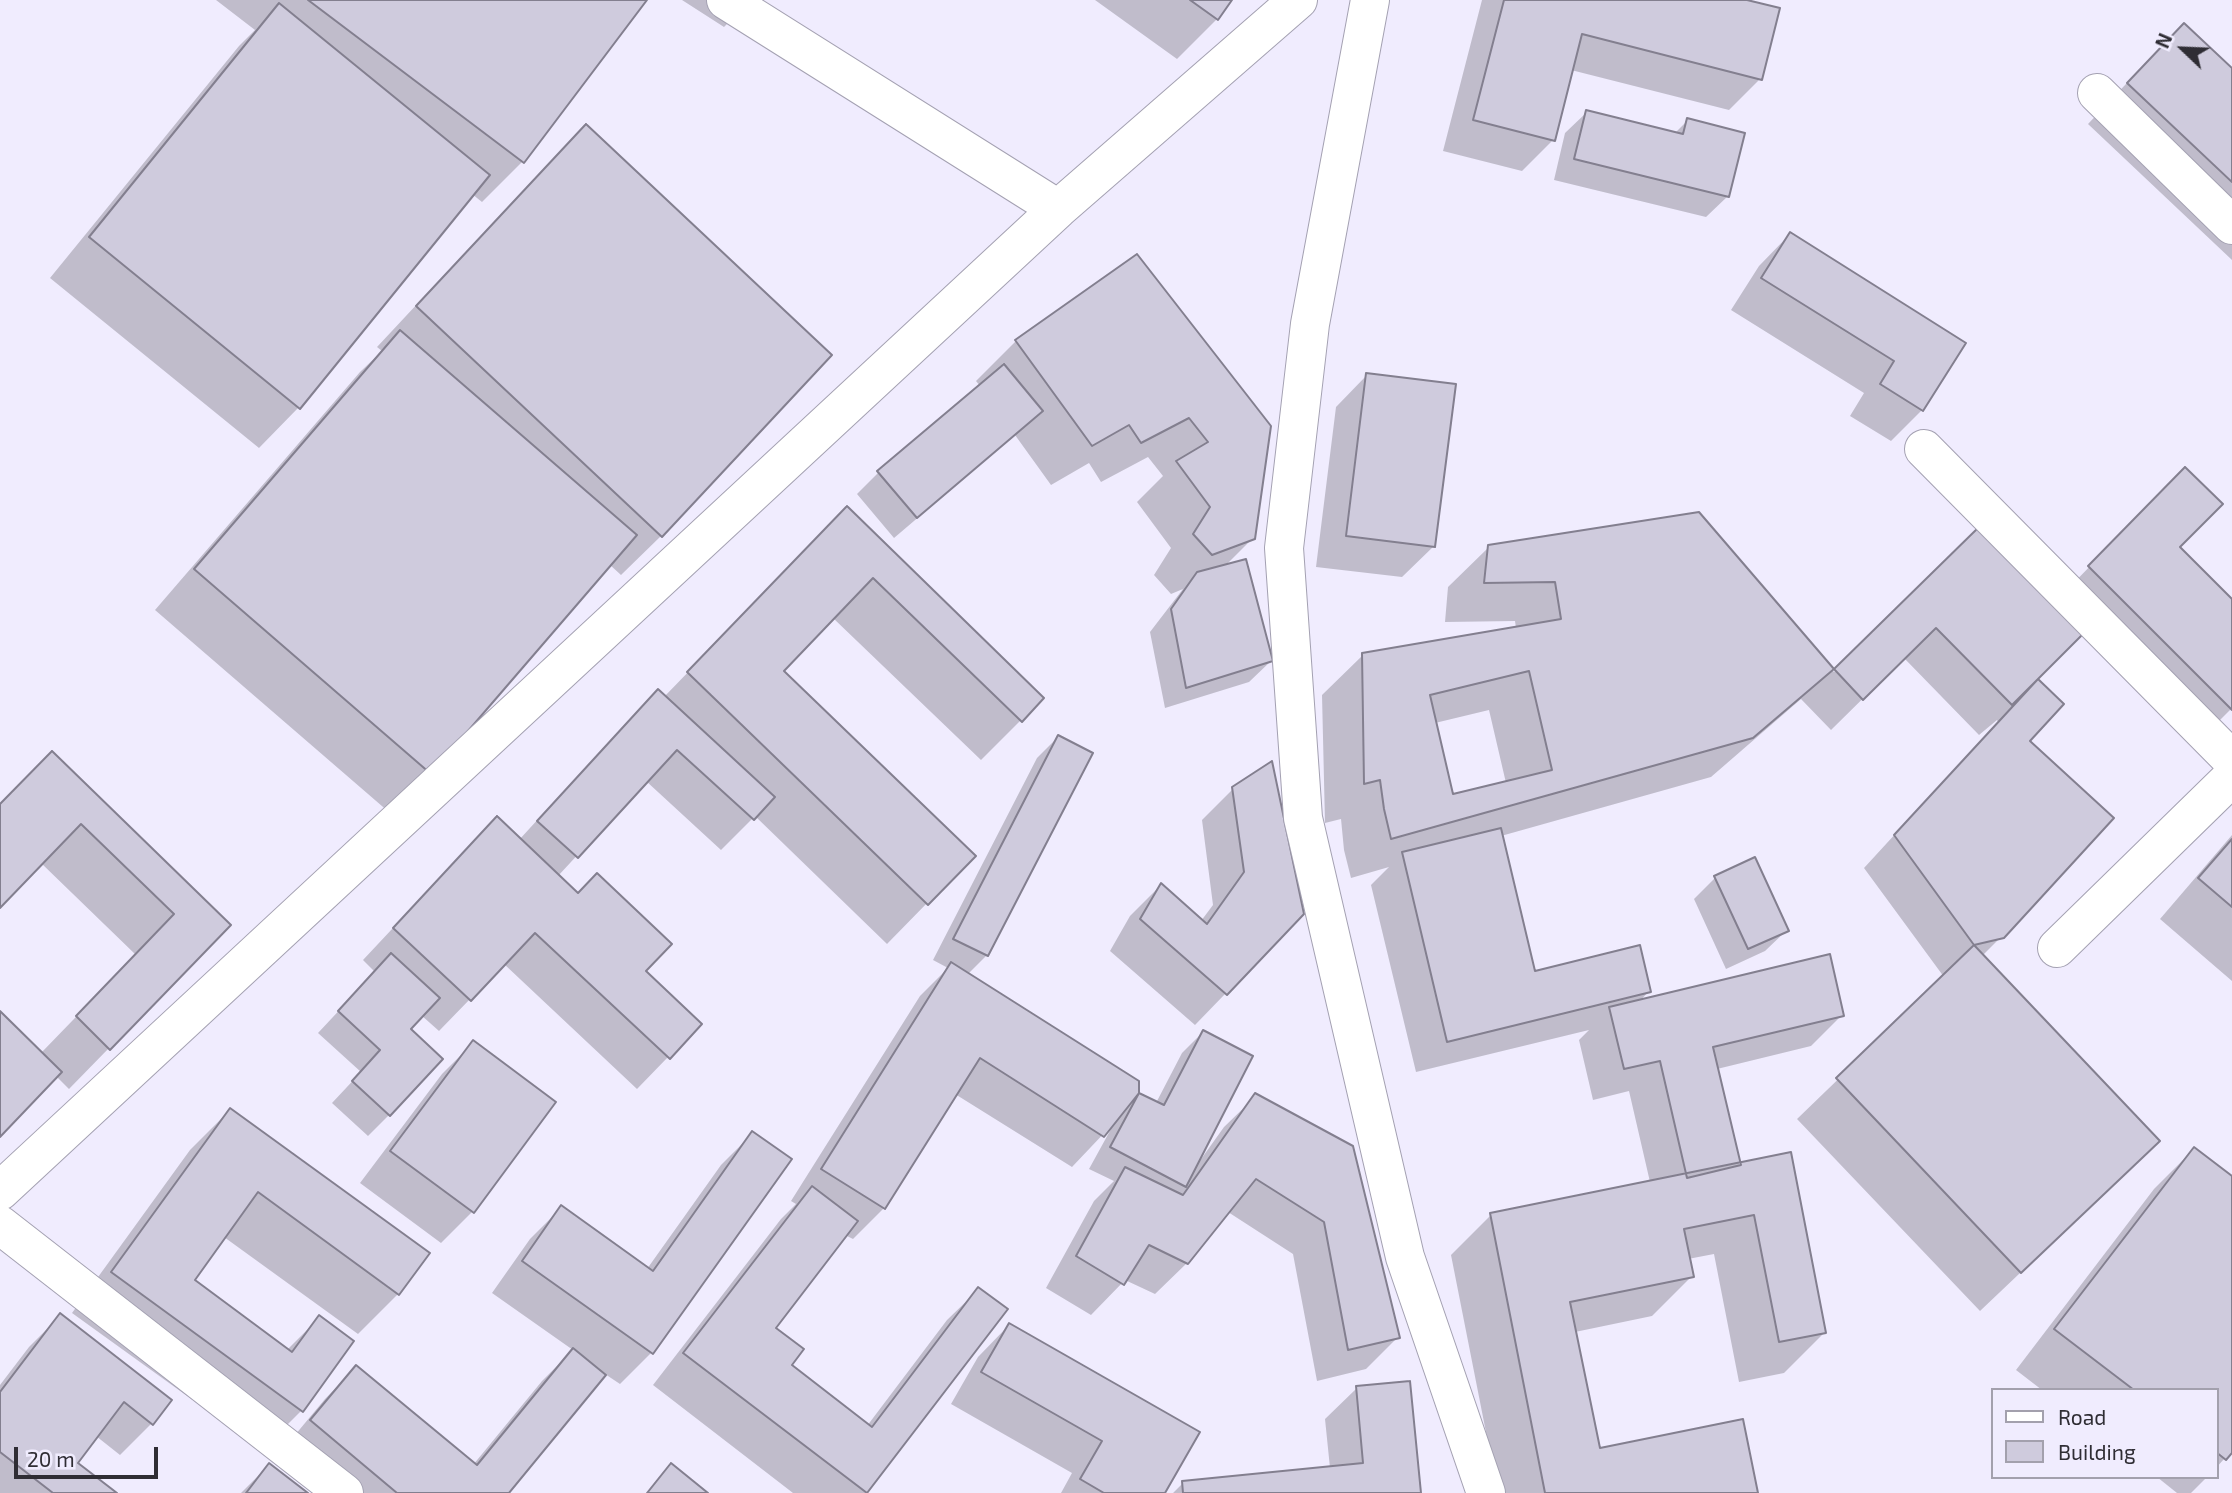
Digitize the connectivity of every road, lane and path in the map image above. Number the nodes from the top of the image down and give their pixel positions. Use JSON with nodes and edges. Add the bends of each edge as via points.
{"nodes":[{"id":1,"x":726,"y":0,"type":"edge"},
{"id":2,"x":1298,"y":0,"type":"edge"},
{"id":3,"x":1370,"y":0,"type":"edge"},
{"id":4,"x":2097,"y":93,"type":"dead end"},
{"id":5,"x":1058,"y":209,"type":"junction"},
{"id":6,"x":2232,"y":225,"type":"edge"},
{"id":7,"x":1924,"y":449,"type":"dead end"},
{"id":8,"x":2232,"y":760,"type":"edge"},
{"id":9,"x":2232,"y":777,"type":"edge"},
{"id":10,"x":2057,"y":948,"type":"dead end"},
{"id":11,"x":0,"y":1191,"type":"edge"},
{"id":12,"x":0,"y":1225,"type":"edge"},
{"id":13,"x":344,"y":1493,"type":"edge"},
{"id":14,"x":1486,"y":1493,"type":"edge"}],
"edges":[{"from":1,"to":5,"type":"street"},
{"from":2,"to":5,"type":"street"},
{"from":3,"to":14,"type":"street","via":[[1310,324],[1284,548],[1303,818],[1405,1257]]},
{"from":4,"to":6,"type":"street"},
{"from":5,"to":11,"type":"street"},
{"from":7,"to":8,"type":"street"},
{"from":9,"to":10,"type":"street"},
{"from":12,"to":13,"type":"street"}]}
